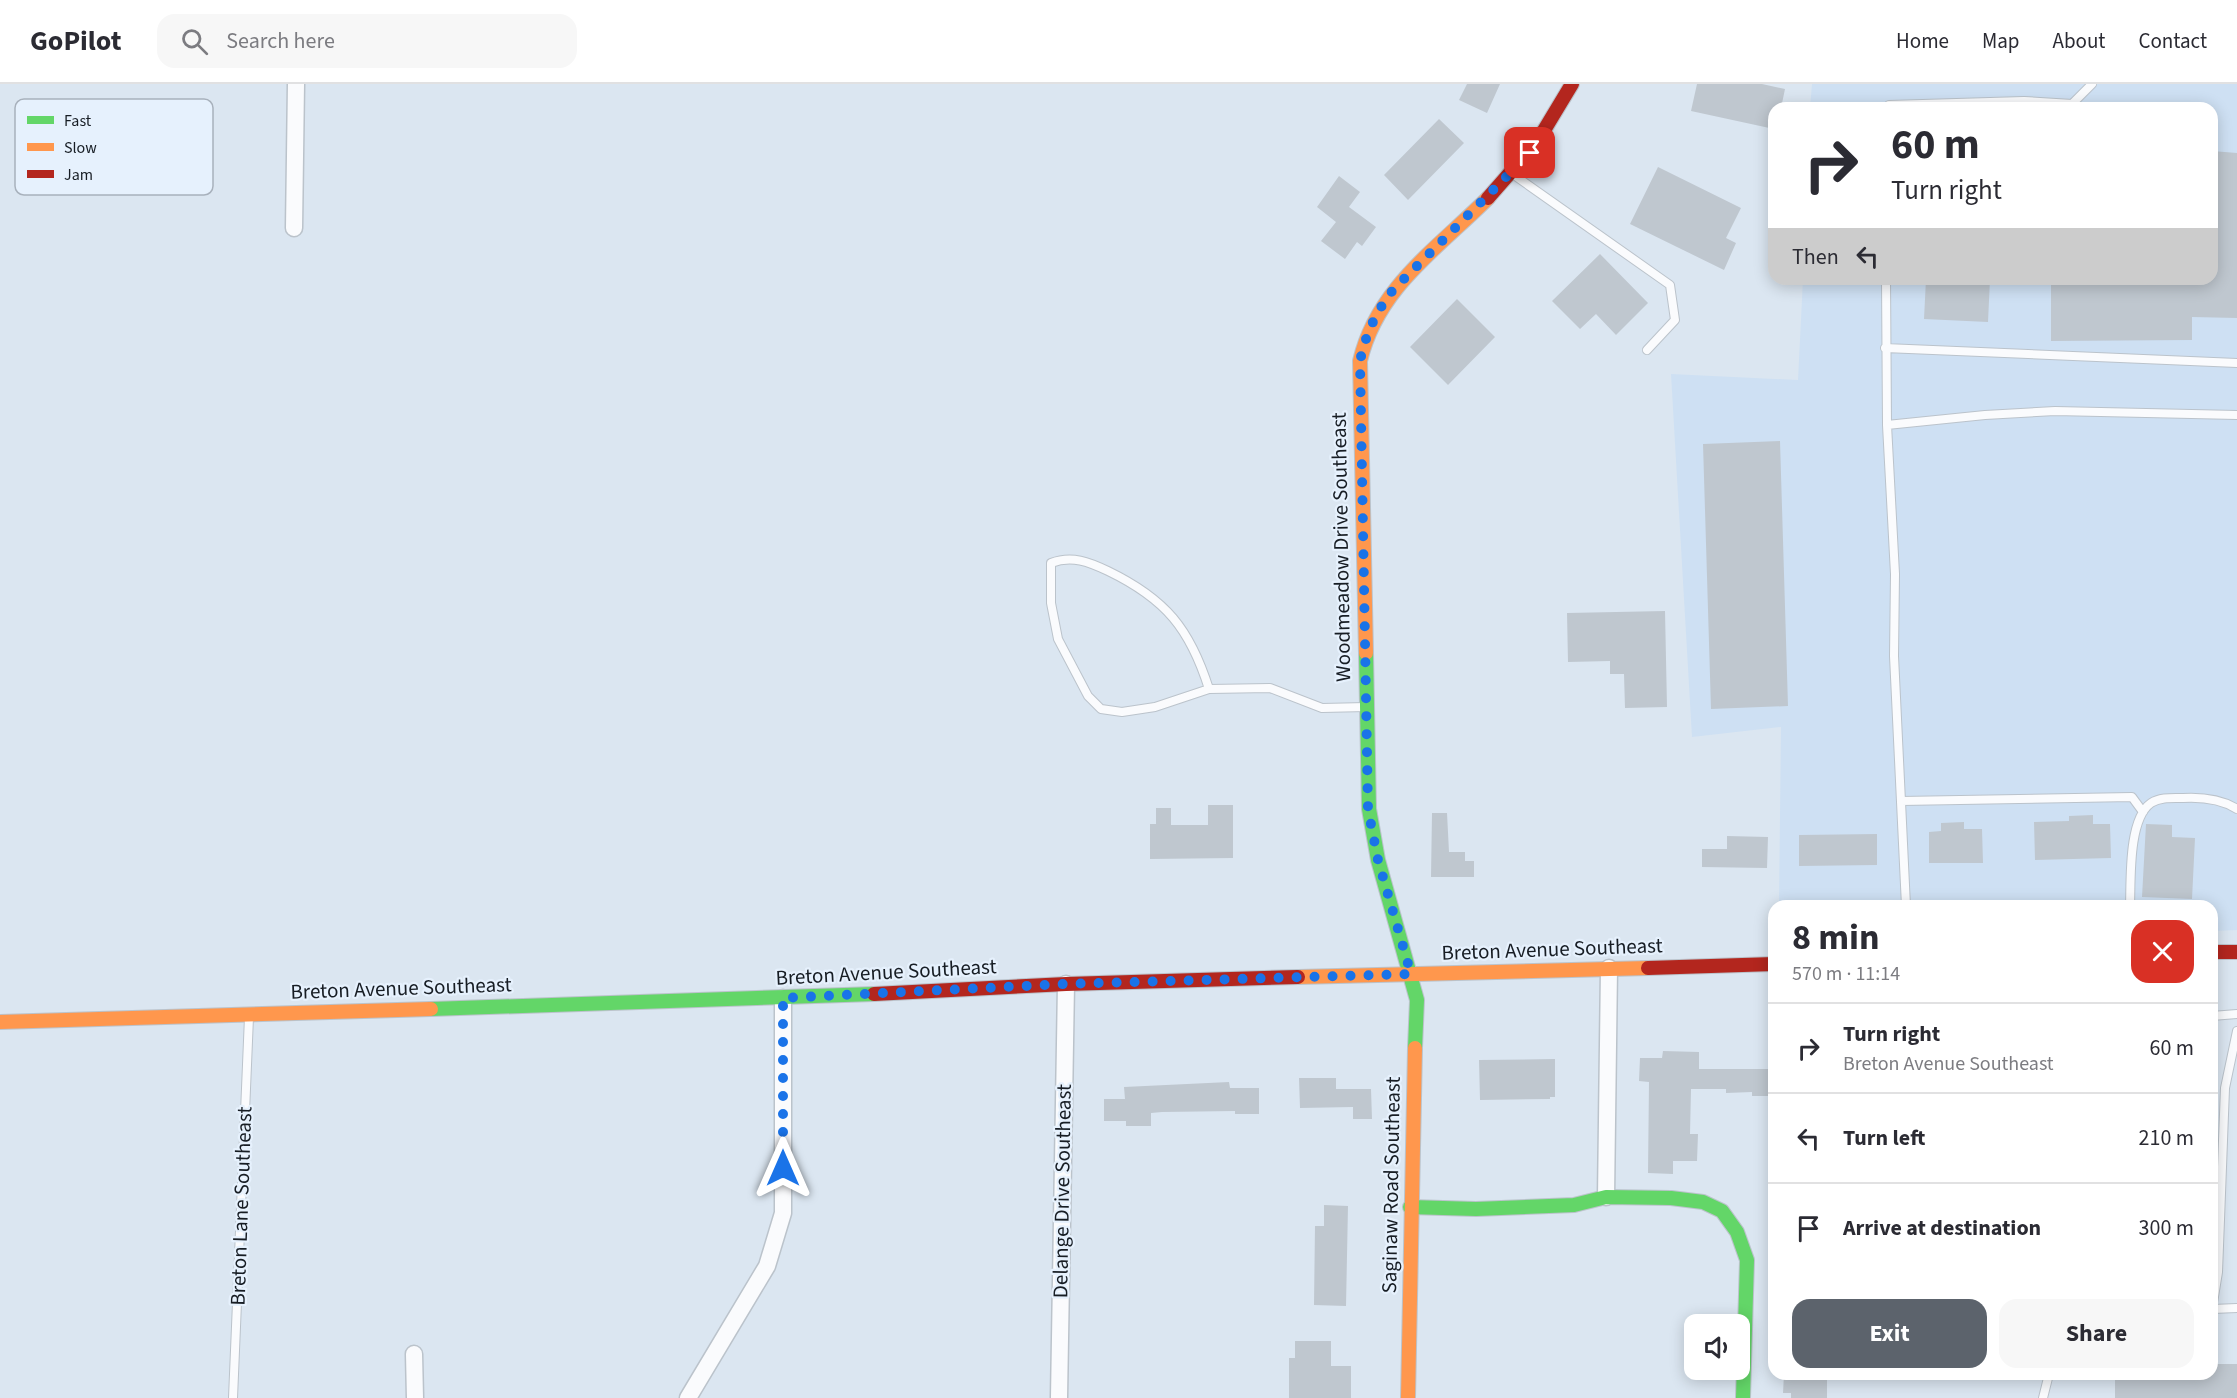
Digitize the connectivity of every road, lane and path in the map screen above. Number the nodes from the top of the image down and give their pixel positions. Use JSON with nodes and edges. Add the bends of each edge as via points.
{"nodes":[{"id":1,"x":296,"y":84,"type":"edge"},
{"id":2,"x":1572,"y":84,"type":"edge"},
{"id":3,"x":2092,"y":84,"type":"edge"},
{"id":4,"x":2075,"y":102,"type":"edge"},
{"id":5,"x":1511,"y":173,"type":"junction"},
{"id":6,"x":294,"y":228,"type":"dead end"},
{"id":7,"x":1886,"y":285,"type":"edge"},
{"id":8,"x":1885,"y":348,"type":"junction"},
{"id":9,"x":1647,"y":350,"type":"dead end"},
{"id":10,"x":2237,"y":363,"type":"edge"},
{"id":11,"x":2237,"y":415,"type":"edge"},
{"id":12,"x":1887,"y":425,"type":"junction"},
{"id":13,"x":1209,"y":689,"type":"junction"},
{"id":14,"x":1366,"y":707,"type":"junction"},
{"id":15,"x":1901,"y":801,"type":"junction"},
{"id":16,"x":2237,"y":809,"type":"edge"},
{"id":17,"x":2143,"y":812,"type":"junction"},
{"id":18,"x":1906,"y":900,"type":"edge"},
{"id":19,"x":2130,"y":900,"type":"edge"},
{"id":20,"x":2218,"y":952,"type":"edge"},
{"id":21,"x":2237,"y":952,"type":"edge"},
{"id":22,"x":1768,"y":964,"type":"edge"},
{"id":23,"x":1608,"y":968,"type":"junction"},
{"id":24,"x":1411,"y":974,"type":"junction"},
{"id":25,"x":1065,"y":984,"type":"junction"},
{"id":26,"x":783,"y":998,"type":"junction"},
{"id":27,"x":249,"y":1013,"type":"junction"},
{"id":28,"x":2237,"y":1014,"type":"edge"},
{"id":29,"x":2218,"y":1016,"type":"edge"},
{"id":30,"x":0,"y":1022,"type":"edge"},
{"id":31,"x":2237,"y":1031,"type":"edge"},
{"id":32,"x":1606,"y":1197,"type":"junction"},
{"id":33,"x":1410,"y":1207,"type":"junction"},
{"id":34,"x":2218,"y":1272,"type":"edge"},
{"id":35,"x":2237,"y":1308,"type":"edge"},
{"id":36,"x":2218,"y":1309,"type":"edge"},
{"id":37,"x":414,"y":1354,"type":"dead end"},
{"id":38,"x":2048,"y":1380,"type":"edge"},
{"id":39,"x":233,"y":1398,"type":"edge"},
{"id":40,"x":415,"y":1398,"type":"edge"},
{"id":41,"x":688,"y":1398,"type":"edge"},
{"id":42,"x":1059,"y":1398,"type":"edge"},
{"id":43,"x":1408,"y":1398,"type":"edge"},
{"id":44,"x":1743,"y":1398,"type":"edge"},
{"id":45,"x":2043,"y":1398,"type":"edge"}],
"edges":[{"from":1,"to":6,"type":"street"},
{"from":2,"to":5,"type":"street","name":"Woodmeadow Drive Southeast","via":[[1559,113]]},
{"from":3,"to":4,"type":"lane"},
{"from":5,"to":9,"type":"lane","via":[[1670,285],[1675,320]]},
{"from":5,"to":14,"type":"street","name":"Woodmeadow Drive Southeast","via":[[1393,290],[1378,309],[1366,336],[1360,361],[1359,404]]},
{"from":7,"to":8,"type":"lane"},
{"from":8,"to":10,"type":"lane"},
{"from":8,"to":12,"type":"lane"},
{"from":11,"to":12,"type":"lane","via":[[2055,411]]},
{"from":12,"to":15,"type":"lane"},
{"from":13,"to":13,"type":"lane","via":[[1155,707],[1122,712],[1095,705],[1058,639],[1051,603],[1051,563],[1066,558],[1088,562],[1133,583],[1157,601],[1179,624],[1198,654]]},
{"from":13,"to":14,"type":"lane","via":[[1270,688],[1322,708]]},
{"from":14,"to":24,"type":"street","name":"Woodmeadow Drive Southeast","via":[[1368,809],[1373,839]]},
{"from":15,"to":17,"type":"lane","via":[[2132,797]]},
{"from":15,"to":18,"type":"lane"},
{"from":16,"to":17,"type":"lane","via":[[2215,800],[2187,798],[2157,800]]},
{"from":17,"to":19,"type":"lane","via":[[2134,842]]},
{"from":20,"to":21,"type":"street"},
{"from":22,"to":23,"type":"street","name":"Breton Avenue Southeast"},
{"from":23,"to":24,"type":"street","name":"Breton Avenue Southeast"},
{"from":23,"to":32,"type":"street"},
{"from":24,"to":25,"type":"street","name":"Breton Avenue Southeast"},
{"from":24,"to":33,"type":"street","name":"Saginaw Road Southeast","via":[[1417,1000]]},
{"from":25,"to":26,"type":"street","name":"Breton Avenue Southeast"},
{"from":25,"to":42,"type":"street","name":"Delange Drive Southeast"},
{"from":26,"to":27,"type":"street","name":"Breton Avenue Southeast"},
{"from":26,"to":41,"type":"street","via":[[783,1214],[767,1266]]},
{"from":27,"to":30,"type":"street","name":"Breton Avenue Southeast"},
{"from":27,"to":39,"type":"lane","name":"Breton Lane Southeast"},
{"from":28,"to":29,"type":"lane"},
{"from":31,"to":34,"type":"lane","via":[[2225,1088]]},
{"from":32,"to":33,"type":"street","via":[[1574,1205]]},
{"from":32,"to":44,"type":"street","via":[[1703,1202],[1722,1211],[1737,1232],[1747,1260]]},
{"from":33,"to":43,"type":"street","name":"Saginaw Road Southeast"},
{"from":35,"to":36,"type":"lane"},
{"from":37,"to":40,"type":"street"},
{"from":38,"to":45,"type":"lane"}]}
